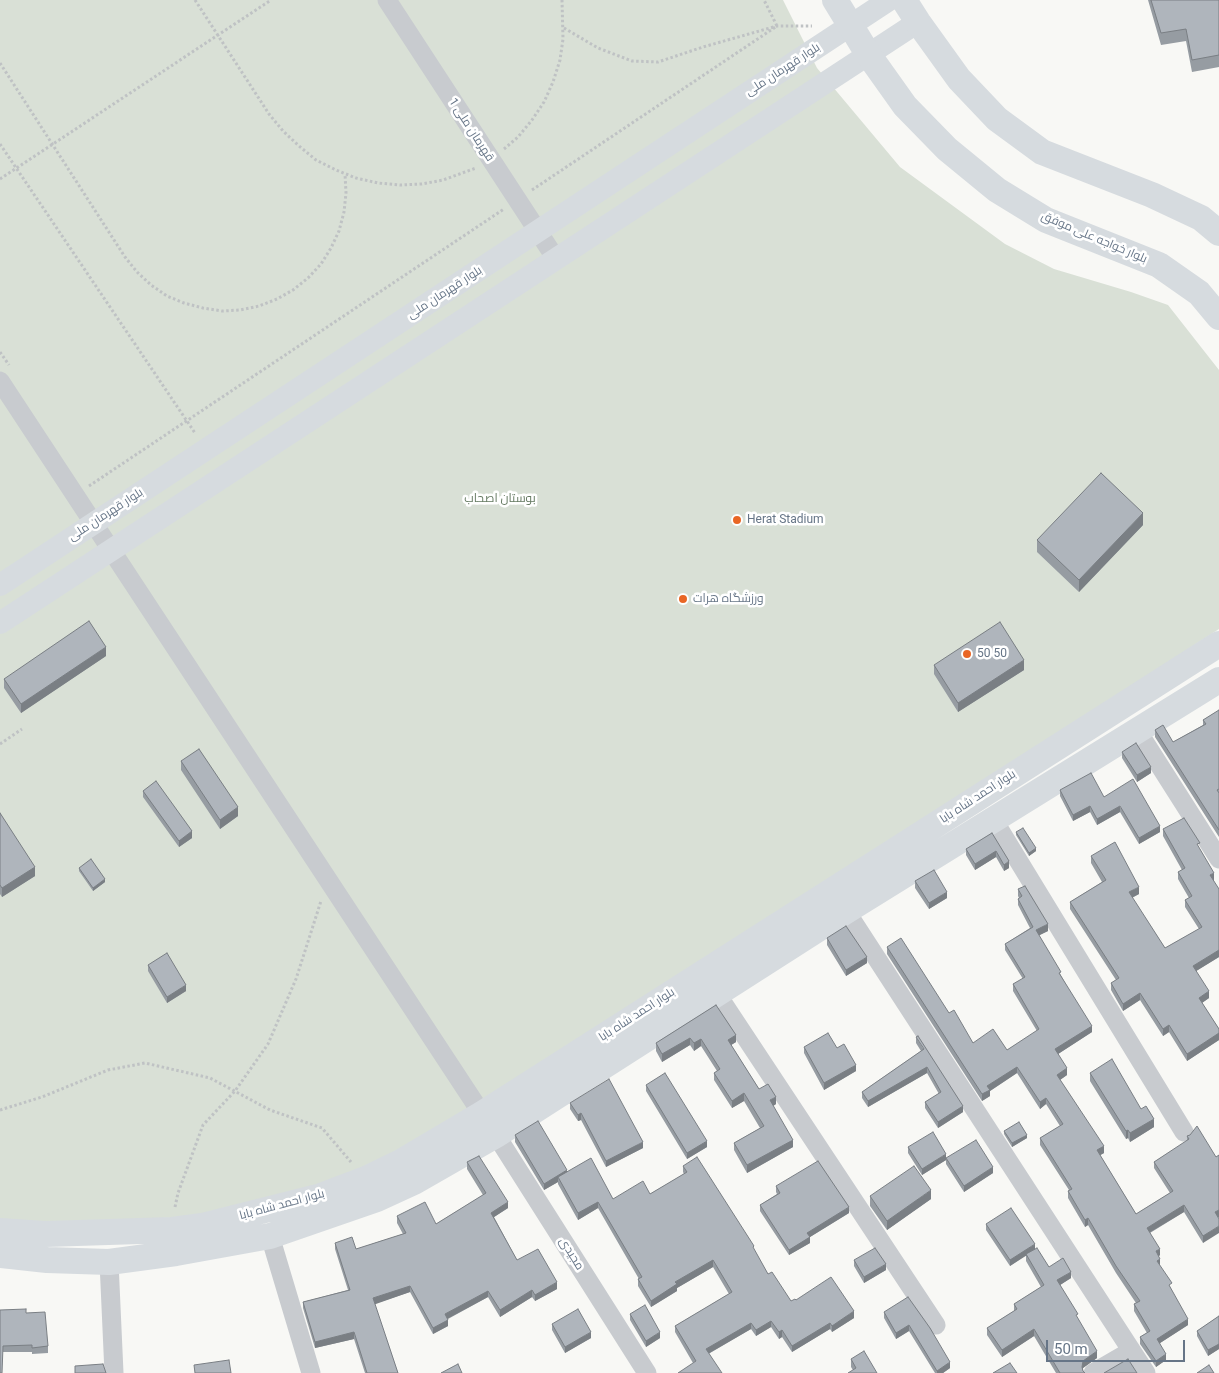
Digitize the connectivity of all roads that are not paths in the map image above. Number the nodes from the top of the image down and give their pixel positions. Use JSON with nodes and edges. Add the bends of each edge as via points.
{"nodes":[{"id":1,"x":387,"y":0,"type":"edge"},
{"id":2,"x":835,"y":0,"type":"edge"},
{"id":3,"x":889,"y":0,"type":"edge"},
{"id":4,"x":904,"y":0,"type":"edge"},
{"id":5,"x":918,"y":22,"type":"junction"},
{"id":6,"x":850,"y":26,"type":"junction"},
{"id":7,"x":868,"y":54,"type":"junction"},
{"id":8,"x":538,"y":232,"type":"junction"},
{"id":9,"x":1219,"y":233,"type":"edge"},
{"id":10,"x":556,"y":259,"type":"junction"},
{"id":11,"x":1219,"y":317,"type":"edge"},
{"id":12,"x":5,"y":374,"type":"edge"},
{"id":13,"x":94,"y":523,"type":"junction"},
{"id":14,"x":112,"y":550,"type":"junction"},
{"id":15,"x":0,"y":585,"type":"edge"},
{"id":16,"x":0,"y":623,"type":"edge"},
{"id":17,"x":1219,"y":644,"type":"edge"},
{"id":18,"x":1219,"y":680,"type":"edge"},
{"id":19,"x":1137,"y":730,"type":"junction"},
{"id":20,"x":993,"y":818,"type":"junction"},
{"id":21,"x":1219,"y":859,"type":"edge"},
{"id":22,"x":846,"y":911,"type":"junction"},
{"id":23,"x":717,"y":994,"type":"junction"},
{"id":24,"x":482,"y":1114,"type":"junction"},
{"id":25,"x":1184,"y":1132,"type":"dead end"},
{"id":26,"x":496,"y":1136,"type":"junction"},
{"id":27,"x":0,"y":1231,"type":"edge"},
{"id":28,"x":270,"y":1236,"type":"junction"},
{"id":29,"x":0,"y":1255,"type":"edge"},
{"id":30,"x":109,"y":1262,"type":"junction"},
{"id":31,"x":936,"y":1325,"type":"dead end"},
{"id":32,"x":1131,"y":1351,"type":"junction"},
{"id":33,"x":114,"y":1373,"type":"edge"},
{"id":34,"x":311,"y":1373,"type":"edge"},
{"id":35,"x":647,"y":1373,"type":"edge"},
{"id":36,"x":1093,"y":1373,"type":"edge"},
{"id":37,"x":1146,"y":1373,"type":"edge"}],
"edges":[{"from":1,"to":8,"type":"street","name":"قهرمان ملی 1"},
{"from":2,"to":6,"type":"highway","name":"بلوار خواجه علی موفق"},
{"from":3,"to":6,"type":"main road","name":"بلوار قهرمان ملی"},
{"from":4,"to":5,"type":"highway"},
{"from":5,"to":7,"type":"main road"},
{"from":5,"to":9,"type":"highway","via":[[959,79],[997,119],[1042,152],[1160,199],[1201,218]]},
{"from":6,"to":7,"type":"highway","name":"بلوار خواجه علی موفق"},
{"from":6,"to":8,"type":"main road","name":"بلوار قهرمان ملی"},
{"from":7,"to":10,"type":"main road"},
{"from":7,"to":11,"type":"highway","name":"بلوار خواجه علی موفق","via":[[905,106],[947,149],[997,190],[1046,220],[1159,265],[1199,293]]},
{"from":8,"to":10,"type":"street","name":"قهرمان ملی 1"},
{"from":8,"to":13,"type":"main road","name":"بلوار قهرمان ملی"},
{"from":10,"to":14,"type":"main road"},
{"from":12,"to":13,"type":"street"},
{"from":13,"to":14,"type":"street"},
{"from":13,"to":15,"type":"main road","name":"بلوار قهرمان ملی"},
{"from":14,"to":16,"type":"main road"},
{"from":14,"to":24,"type":"street"},
{"from":17,"to":24,"type":"highway","name":"بلوار احمد شاه بابا"},
{"from":18,"to":19,"type":"highway","name":"بلوار احمد شاه بابا"},
{"from":19,"to":20,"type":"highway","name":"بلوار احمد شاه بابا"},
{"from":19,"to":21,"type":"street"},
{"from":20,"to":22,"type":"highway","name":"بلوار احمد شاه بابا"},
{"from":20,"to":25,"type":"street"},
{"from":22,"to":23,"type":"highway","name":"بلوار احمد شاه بابا"},
{"from":22,"to":32,"type":"street"},
{"from":23,"to":26,"type":"highway","name":"بلوار احمد شاه بابا"},
{"from":23,"to":31,"type":"street"},
{"from":24,"to":27,"type":"highway","name":"بلوار احمد شاه بابا","via":[[366,1179],[320,1196],[202,1226],[45,1234]]},
{"from":26,"to":28,"type":"highway","name":"بلوار احمد شاه بابا","via":[[377,1199]]},
{"from":26,"to":35,"type":"street","name":"مجیدی"},
{"from":28,"to":30,"type":"highway","name":"بلوار احمد شاه بابا"},
{"from":28,"to":34,"type":"street"},
{"from":29,"to":30,"type":"highway","name":"بلوار احمد شاه بابا"},
{"from":30,"to":33,"type":"street"},
{"from":32,"to":36,"type":"street"},
{"from":32,"to":37,"type":"street"}]}
